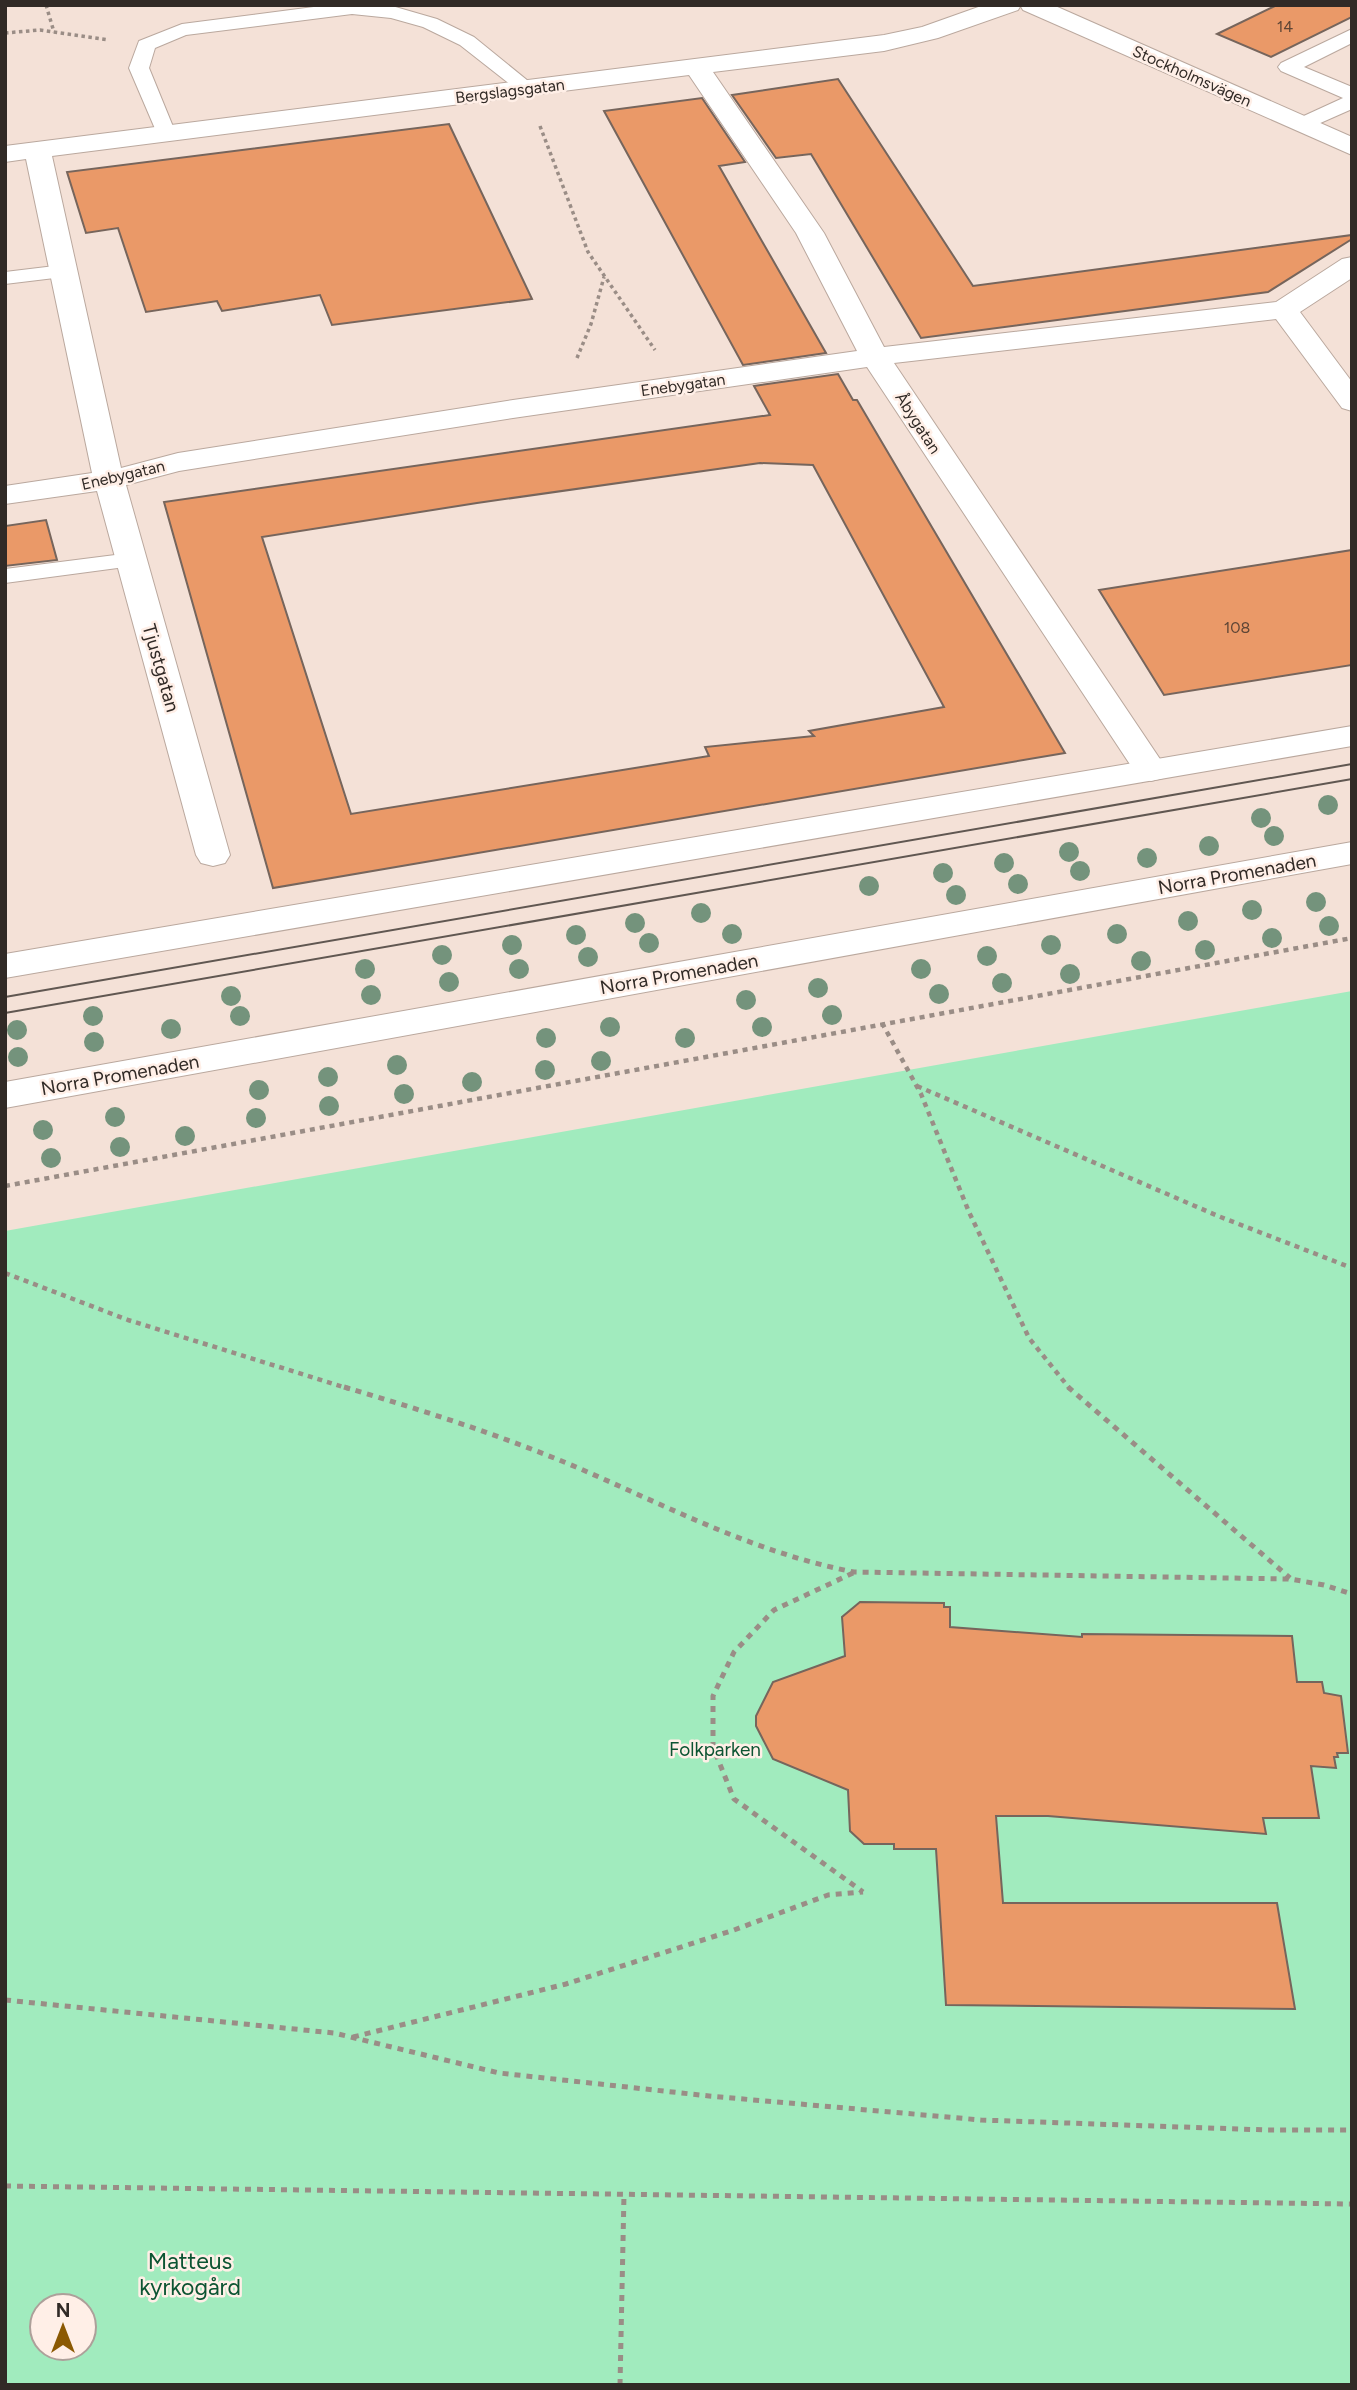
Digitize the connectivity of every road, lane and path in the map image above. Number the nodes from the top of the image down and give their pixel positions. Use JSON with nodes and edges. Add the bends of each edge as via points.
{"nodes":[{"id":1,"x":46,"y":5,"type":"edge"},
{"id":2,"x":1009,"y":5,"type":"edge"},
{"id":3,"x":1032,"y":5,"type":"edge"},
{"id":4,"x":54,"y":32,"type":"junction"},
{"id":5,"x":5,"y":33,"type":"edge"},
{"id":6,"x":1352,"y":35,"type":"edge"},
{"id":7,"x":146,"y":46,"type":"junction"},
{"id":8,"x":697,"y":68,"type":"junction"},
{"id":9,"x":528,"y":89,"type":"junction"},
{"id":10,"x":1352,"y":94,"type":"edge"},
{"id":11,"x":1352,"y":101,"type":"edge"},
{"id":12,"x":1301,"y":124,"type":"junction"},
{"id":13,"x":166,"y":134,"type":"junction"},
{"id":14,"x":1352,"y":147,"type":"edge"},
{"id":15,"x":37,"y":150,"type":"junction"},
{"id":16,"x":5,"y":154,"type":"edge"},
{"id":17,"x":1352,"y":265,"type":"edge"},
{"id":18,"x":63,"y":271,"type":"junction"},
{"id":19,"x":604,"y":277,"type":"junction"},
{"id":20,"x":5,"y":278,"type":"edge"},
{"id":21,"x":1284,"y":310,"type":"junction"},
{"id":22,"x":875,"y":357,"type":"junction"},
{"id":23,"x":677,"y":386,"type":"junction"},
{"id":24,"x":1352,"y":402,"type":"edge"},
{"id":25,"x":513,"y":409,"type":"junction"},
{"id":26,"x":108,"y":481,"type":"junction"},
{"id":27,"x":5,"y":495,"type":"edge"},
{"id":28,"x":131,"y":560,"type":"junction"},
{"id":29,"x":5,"y":576,"type":"edge"},
{"id":30,"x":1352,"y":736,"type":"edge"},
{"id":31,"x":1152,"y":771,"type":"junction"},
{"id":32,"x":1352,"y":853,"type":"edge"},
{"id":33,"x":213,"y":855,"type":"dead end"},
{"id":34,"x":1352,"y":938,"type":"edge"},
{"id":35,"x":5,"y":966,"type":"edge"},
{"id":36,"x":882,"y":1023,"type":"junction"},
{"id":37,"x":916,"y":1085,"type":"junction"},
{"id":38,"x":5,"y":1096,"type":"edge"},
{"id":39,"x":5,"y":1186,"type":"edge"},
{"id":40,"x":1352,"y":1268,"type":"edge"},
{"id":41,"x":5,"y":1273,"type":"edge"},
{"id":42,"x":854,"y":1572,"type":"junction"},
{"id":43,"x":1290,"y":1579,"type":"junction"},
{"id":44,"x":1352,"y":1594,"type":"edge"},
{"id":45,"x":5,"y":2000,"type":"edge"},
{"id":46,"x":349,"y":2037,"type":"junction"},
{"id":47,"x":1352,"y":2130,"type":"edge"},
{"id":48,"x":5,"y":2186,"type":"edge"},
{"id":49,"x":624,"y":2194,"type":"junction"},
{"id":50,"x":1352,"y":2204,"type":"edge"},
{"id":51,"x":620,"y":2385,"type":"edge"}],
"edges":[{"from":1,"to":4,"type":"path"},
{"from":2,"to":8,"type":"street","name":"Bergslagsgatan","via":[[929,33],[884,43]]},
{"from":3,"to":12,"type":"street","name":"Stockholmsvägen"},
{"from":4,"to":5,"type":"path"},
{"from":4,"to":7,"type":"path"},
{"from":6,"to":10,"type":"lane","via":[[1288,67]]},
{"from":7,"to":9,"type":"lane","via":[[182,30],[352,8],[392,12],[467,41]]},
{"from":7,"to":13,"type":"lane","via":[[139,68]]},
{"from":8,"to":9,"type":"street","name":"Bergslagsgatan"},
{"from":8,"to":22,"type":"street","name":"Åbygatan","via":[[810,233]]},
{"from":9,"to":13,"type":"street","name":"Bergslagsgatan"},
{"from":9,"to":19,"type":"path","via":[[587,251]]},
{"from":11,"to":12,"type":"lane"},
{"from":12,"to":14,"type":"street","name":"Stockholmsvägen"},
{"from":13,"to":15,"type":"street","name":"Bergslagsgatan"},
{"from":15,"to":16,"type":"street","name":"Bergslagsgatan"},
{"from":15,"to":18,"type":"street","name":"Tjustgatan"},
{"from":17,"to":21,"type":"street","name":"Enebygatan"},
{"from":18,"to":20,"type":"lane"},
{"from":18,"to":26,"type":"street","name":"Tjustgatan"},
{"from":19,"to":23,"type":"path"},
{"from":19,"to":25,"type":"path","via":[[579,357]]},
{"from":21,"to":22,"type":"street","name":"Enebygatan"},
{"from":21,"to":24,"type":"street"},
{"from":22,"to":23,"type":"street","name":"Enebygatan"},
{"from":22,"to":31,"type":"street","name":"Åbygatan"},
{"from":23,"to":25,"type":"street","name":"Enebygatan"},
{"from":25,"to":26,"type":"street","name":"Enebygatan","via":[[178,462]]},
{"from":26,"to":27,"type":"street","name":"Enebygatan"},
{"from":26,"to":28,"type":"street","name":"Tjustgatan"},
{"from":28,"to":29,"type":"lane"},
{"from":28,"to":33,"type":"street","name":"Tjustgatan"},
{"from":30,"to":31,"type":"street"},
{"from":31,"to":35,"type":"street"},
{"from":32,"to":38,"type":"street","name":"Norra Promenaden"},
{"from":34,"to":36,"type":"path"},
{"from":36,"to":37,"type":"path"},
{"from":36,"to":39,"type":"path"},
{"from":37,"to":40,"type":"path"},
{"from":37,"to":43,"type":"path","via":[[1029,1338],[1062,1381]]},
{"from":41,"to":42,"type":"path","via":[[167,1335],[462,1423],[563,1459],[793,1559]]},
{"from":42,"to":43,"type":"path"},
{"from":42,"to":46,"type":"path","via":[[774,1610],[734,1652],[713,1696],[713,1747],[734,1799],[863,1892],[828,1895],[566,1984]]},
{"from":43,"to":44,"type":"path"},
{"from":45,"to":46,"type":"path"},
{"from":46,"to":47,"type":"path","via":[[499,2073],[709,2096],[981,2120]]},
{"from":48,"to":49,"type":"path"},
{"from":49,"to":50,"type":"path"},
{"from":49,"to":51,"type":"path"}]}
